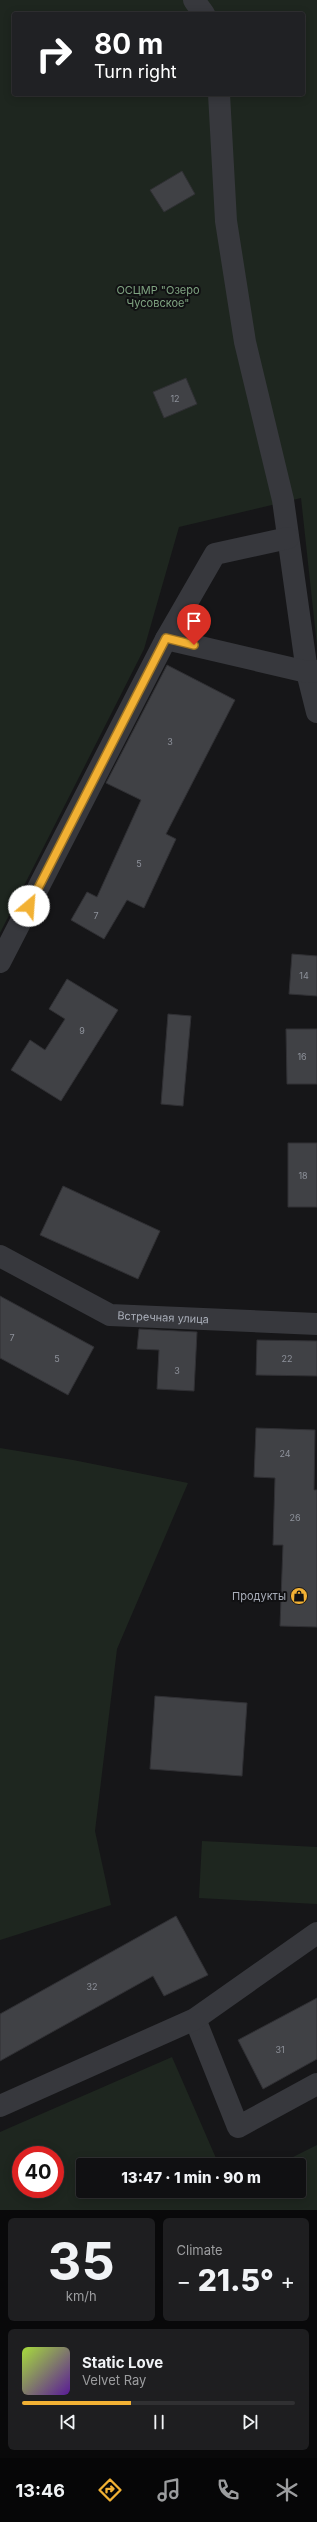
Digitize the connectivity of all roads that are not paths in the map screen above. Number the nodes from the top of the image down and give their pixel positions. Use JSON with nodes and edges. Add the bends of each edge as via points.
{"nodes":[{"id":1,"x":194,"y":0,"type":"edge"},
{"id":2,"x":212,"y":0,"type":"edge"},
{"id":3,"x":203,"y":12,"type":"edge"},
{"id":4,"x":214,"y":12,"type":"edge"},
{"id":5,"x":219,"y":96,"type":"edge"},
{"id":6,"x":288,"y":538,"type":"junction"},
{"id":7,"x":166,"y":638,"type":"junction"},
{"id":8,"x":312,"y":671,"type":"edge"},
{"id":9,"x":317,"y":712,"type":"edge"},
{"id":10,"x":0,"y":962,"type":"edge"},
{"id":11,"x":0,"y":1256,"type":"edge"},
{"id":12,"x":317,"y":1324,"type":"edge"},
{"id":13,"x":317,"y":1933,"type":"edge"},
{"id":14,"x":195,"y":2019,"type":"junction"},
{"id":15,"x":317,"y":2084,"type":"edge"},
{"id":16,"x":0,"y":2106,"type":"edge"}],
"edges":[{"from":1,"to":3,"type":"street"},
{"from":2,"to":4,"type":"street"},
{"from":5,"to":6,"type":"street","via":[[226,221],[245,342],[283,500]]},
{"from":6,"to":7,"type":"street","via":[[215,554]]},
{"from":6,"to":8,"type":"street"},
{"from":7,"to":8,"type":"street"},
{"from":7,"to":10,"type":"street"},
{"from":8,"to":9,"type":"street"},
{"from":11,"to":12,"type":"street","name":"Встречная улица","via":[[110,1316]]},
{"from":13,"to":14,"type":"street"},
{"from":14,"to":15,"type":"street","via":[[238,2128]]},
{"from":14,"to":16,"type":"street"}]}
